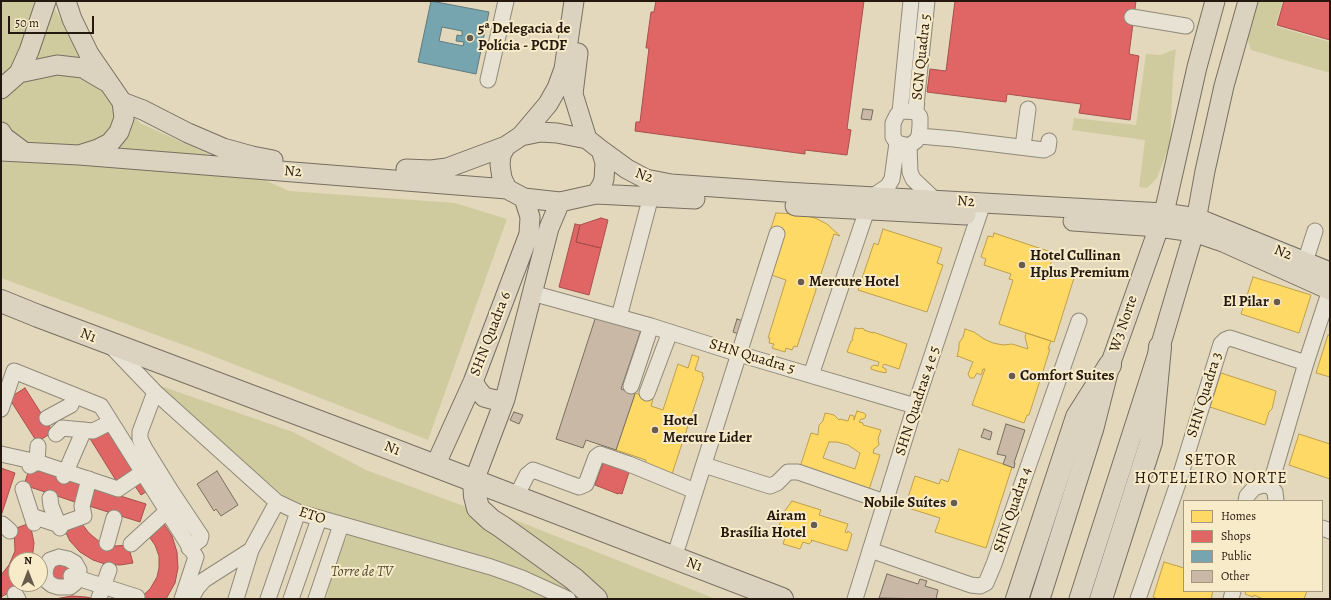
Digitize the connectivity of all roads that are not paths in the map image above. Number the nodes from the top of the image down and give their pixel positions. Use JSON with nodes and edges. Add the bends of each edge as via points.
{"nodes":[{"id":1,"x":46,"y":1,"type":"edge"},
{"id":2,"x":66,"y":1,"type":"edge"},
{"id":3,"x":506,"y":1,"type":"edge"},
{"id":4,"x":574,"y":1,"type":"edge"},
{"id":5,"x":585,"y":1,"type":"edge"},
{"id":6,"x":911,"y":1,"type":"edge"},
{"id":7,"x":927,"y":1,"type":"edge"},
{"id":8,"x":1215,"y":1,"type":"edge"},
{"id":9,"x":1248,"y":1,"type":"edge"},
{"id":10,"x":1132,"y":17,"type":"dead end"},
{"id":11,"x":1186,"y":26,"type":"dead end"},
{"id":12,"x":1201,"y":51,"type":"junction"},
{"id":13,"x":1230,"y":63,"type":"junction"},
{"id":14,"x":19,"y":73,"type":"junction"},
{"id":15,"x":1194,"y":79,"type":"junction"},
{"id":16,"x":488,"y":80,"type":"dead end"},
{"id":17,"x":110,"y":83,"type":"junction"},
{"id":18,"x":1224,"y":86,"type":"junction"},
{"id":19,"x":1,"y":89,"type":"edge"},
{"id":20,"x":122,"y":102,"type":"junction"},
{"id":21,"x":1028,"y":109,"type":"dead end"},
{"id":22,"x":900,"y":112,"type":"junction"},
{"id":23,"x":916,"y":112,"type":"junction"},
{"id":24,"x":1,"y":132,"type":"edge"},
{"id":25,"x":1024,"y":139,"type":"dead end"},
{"id":26,"x":514,"y":141,"type":"junction"},
{"id":27,"x":1050,"y":141,"type":"dead end"},
{"id":28,"x":908,"y":142,"type":"junction"},
{"id":29,"x":594,"y":145,"type":"junction"},
{"id":30,"x":1,"y":151,"type":"edge"},
{"id":31,"x":24,"y":152,"type":"junction"},
{"id":32,"x":79,"y":155,"type":"junction"},
{"id":33,"x":507,"y":189,"type":"junction"},
{"id":34,"x":596,"y":194,"type":"junction"},
{"id":35,"x":651,"y":196,"type":"junction"},
{"id":36,"x":524,"y":198,"type":"junction"},
{"id":37,"x":935,"y":200,"type":"junction"},
{"id":38,"x":560,"y":202,"type":"junction"},
{"id":39,"x":870,"y":203,"type":"junction"},
{"id":40,"x":981,"y":209,"type":"junction"},
{"id":41,"x":1161,"y":220,"type":"junction"},
{"id":42,"x":1195,"y":225,"type":"junction"},
{"id":43,"x":1315,"y":231,"type":"dead end"},
{"id":44,"x":777,"y":234,"type":"dead end"},
{"id":45,"x":1305,"y":262,"type":"junction"},
{"id":46,"x":1288,"y":270,"type":"junction"},
{"id":47,"x":1330,"y":272,"type":"edge"},
{"id":48,"x":1330,"y":290,"type":"edge"},
{"id":49,"x":532,"y":294,"type":"junction"},
{"id":50,"x":1,"y":301,"type":"edge"},
{"id":51,"x":619,"y":317,"type":"junction"},
{"id":52,"x":1079,"y":321,"type":"dead end"},
{"id":53,"x":651,"y":326,"type":"junction"},
{"id":54,"x":670,"y":332,"type":"junction"},
{"id":55,"x":108,"y":343,"type":"junction"},
{"id":56,"x":1160,"y":347,"type":"junction"},
{"id":57,"x":739,"y":354,"type":"junction"},
{"id":58,"x":1306,"y":363,"type":"junction"},
{"id":59,"x":1110,"y":365,"type":"junction"},
{"id":60,"x":811,"y":375,"type":"junction"},
{"id":61,"x":473,"y":382,"type":"junction"},
{"id":62,"x":631,"y":386,"type":"dead end"},
{"id":63,"x":155,"y":392,"type":"junction"},
{"id":64,"x":647,"y":393,"type":"dead end"},
{"id":65,"x":505,"y":399,"type":"junction"},
{"id":66,"x":72,"y":400,"type":"junction"},
{"id":67,"x":4,"y":402,"type":"edge"},
{"id":68,"x":915,"y":406,"type":"junction"},
{"id":69,"x":47,"y":418,"type":"dead end"},
{"id":70,"x":107,"y":424,"type":"junction"},
{"id":71,"x":56,"y":434,"type":"dead end"},
{"id":72,"x":85,"y":434,"type":"junction"},
{"id":73,"x":38,"y":446,"type":"dead end"},
{"id":74,"x":1,"y":454,"type":"edge"},
{"id":75,"x":34,"y":464,"type":"junction"},
{"id":76,"x":704,"y":465,"type":"junction"},
{"id":77,"x":435,"y":466,"type":"junction"},
{"id":78,"x":143,"y":472,"type":"junction"},
{"id":79,"x":65,"y":474,"type":"junction"},
{"id":80,"x":474,"y":481,"type":"junction"},
{"id":81,"x":89,"y":483,"type":"junction"},
{"id":82,"x":1270,"y":486,"type":"junction"},
{"id":83,"x":23,"y":489,"type":"dead end"},
{"id":84,"x":695,"y":492,"type":"junction"},
{"id":85,"x":516,"y":497,"type":"junction"},
{"id":86,"x":50,"y":498,"type":"dead end"},
{"id":87,"x":1246,"y":500,"type":"edge"},
{"id":88,"x":1276,"y":500,"type":"edge"},
{"id":89,"x":161,"y":501,"type":"junction"},
{"id":90,"x":277,"y":502,"type":"junction"},
{"id":91,"x":885,"y":502,"type":"junction"},
{"id":92,"x":298,"y":512,"type":"junction"},
{"id":93,"x":114,"y":518,"type":"dead end"},
{"id":94,"x":319,"y":519,"type":"junction"},
{"id":95,"x":341,"y":525,"type":"junction"},
{"id":96,"x":59,"y":527,"type":"junction"},
{"id":97,"x":107,"y":543,"type":"dead end"},
{"id":98,"x":131,"y":544,"type":"dead end"},
{"id":99,"x":189,"y":548,"type":"junction"},
{"id":100,"x":252,"y":550,"type":"junction"},
{"id":101,"x":870,"y":550,"type":"junction"},
{"id":102,"x":674,"y":558,"type":"junction"},
{"id":103,"x":48,"y":564,"type":"edge"},
{"id":104,"x":109,"y":570,"type":"dead end"},
{"id":105,"x":74,"y":577,"type":"junction"},
{"id":106,"x":48,"y":582,"type":"edge"},
{"id":107,"x":101,"y":592,"type":"edge"},
{"id":108,"x":137,"y":597,"type":"dead end"},
{"id":109,"x":182,"y":599,"type":"edge"},
{"id":110,"x":191,"y":599,"type":"edge"},
{"id":111,"x":236,"y":599,"type":"edge"},
{"id":112,"x":268,"y":599,"type":"edge"},
{"id":113,"x":291,"y":599,"type":"edge"},
{"id":114,"x":316,"y":599,"type":"edge"},
{"id":115,"x":568,"y":599,"type":"edge"},
{"id":116,"x":596,"y":599,"type":"edge"},
{"id":117,"x":782,"y":599,"type":"edge"},
{"id":118,"x":855,"y":599,"type":"edge"},
{"id":119,"x":1017,"y":599,"type":"edge"},
{"id":120,"x":1040,"y":599,"type":"edge"},
{"id":121,"x":1079,"y":599,"type":"edge"},
{"id":122,"x":1100,"y":599,"type":"edge"},
{"id":123,"x":1138,"y":599,"type":"edge"}],
"edges":[{"from":1,"to":14,"type":"main road"},
{"from":2,"to":17,"type":"main road","via":[[89,54]]},
{"from":3,"to":16,"type":"street"},
{"from":4,"to":26,"type":"main road","via":[[564,69],[557,88],[548,104]]},
{"from":5,"to":29,"type":"main road","via":[[573,94]]},
{"from":6,"to":22,"type":"street"},
{"from":7,"to":23,"type":"street","name":"SCN Quadra 5"},
{"from":8,"to":12,"type":"main road","name":"W3 Norte"},
{"from":9,"to":13,"type":"main road"},
{"from":10,"to":11,"type":"street"},
{"from":12,"to":13,"type":"main road","via":[[1209,59]]},
{"from":12,"to":15,"type":"main road","name":"W3 Norte"},
{"from":13,"to":18,"type":"main road"},
{"from":14,"to":17,"type":"main road","via":[[57,65],[83,68]]},
{"from":14,"to":19,"type":"main road"},
{"from":15,"to":18,"type":"main road","via":[[1210,77]]},
{"from":15,"to":41,"type":"main road","name":"W3 Norte"},
{"from":17,"to":20,"type":"main road"},
{"from":18,"to":42,"type":"main road"},
{"from":20,"to":26,"type":"main road","name":"N2","via":[[223,148],[282,161],[431,170],[447,168]]},
{"from":20,"to":32,"type":"main road","via":[[124,118],[119,132],[110,143]]},
{"from":21,"to":25,"type":"street"},
{"from":22,"to":23,"type":"street"},
{"from":22,"to":28,"type":"street","via":[[893,123],[893,136]]},
{"from":23,"to":28,"type":"street","via":[[920,117],[920,126]]},
{"from":24,"to":31,"type":"main road"},
{"from":26,"to":29,"type":"main road","via":[[540,132],[557,133]]},
{"from":26,"to":33,"type":"main road","via":[[501,155],[502,178]]},
{"from":27,"to":28,"type":"street","via":[[1048,148],[1044,150],[954,139]]},
{"from":28,"to":37,"type":"street","via":[[910,172],[913,179]]},
{"from":28,"to":39,"type":"street","via":[[888,186]]},
{"from":29,"to":34,"type":"main road","via":[[605,163],[604,179]]},
{"from":29,"to":39,"type":"main road","name":"N2","via":[[627,169],[646,178],[671,184],[785,192]]},
{"from":30,"to":31,"type":"main road"},
{"from":31,"to":32,"type":"main road","name":"N2"},
{"from":32,"to":33,"type":"main road","name":"N2"},
{"from":33,"to":36,"type":"main road"},
{"from":34,"to":35,"type":"main road","name":"N2"},
{"from":34,"to":38,"type":"main road"},
{"from":35,"to":39,"type":"main road","name":"N2"},
{"from":35,"to":51,"type":"street"},
{"from":36,"to":38,"type":"main road"},
{"from":36,"to":61,"type":"main road","name":"SHN Quadra 6","via":[[530,217],[529,234]]},
{"from":37,"to":39,"type":"main road","name":"N2"},
{"from":37,"to":40,"type":"main road","name":"N2"},
{"from":38,"to":49,"type":"main road","via":[[549,228]]},
{"from":39,"to":40,"type":"main road","name":"N2"},
{"from":39,"to":60,"type":"street"},
{"from":40,"to":41,"type":"main road","name":"N2"},
{"from":40,"to":68,"type":"street","name":"SHN Quadras 4 e 5"},
{"from":41,"to":42,"type":"main road","name":"N2"},
{"from":41,"to":59,"type":"main road","name":"W3 Norte"},
{"from":42,"to":45,"type":"main road","name":"N2"},
{"from":42,"to":46,"type":"main road","name":"N2","via":[[1223,242]]},
{"from":42,"to":56,"type":"main road"},
{"from":43,"to":45,"type":"street"},
{"from":44,"to":57,"type":"street"},
{"from":45,"to":46,"type":"main road","via":[[1299,268]]},
{"from":45,"to":47,"type":"main road","name":"N2"},
{"from":46,"to":48,"type":"main road","name":"N2"},
{"from":48,"to":58,"type":"street"},
{"from":49,"to":51,"type":"street","name":"SHN Quadra 5"},
{"from":49,"to":65,"type":"main road"},
{"from":50,"to":55,"type":"highway","name":"N1"},
{"from":51,"to":53,"type":"street","name":"SHN Quadra 5"},
{"from":52,"to":101,"type":"street","name":"SHN Quadra 4","via":[[986,583],[980,586],[971,585]]},
{"from":53,"to":54,"type":"street","name":"SHN Quadra 5"},
{"from":53,"to":62,"type":"street"},
{"from":54,"to":57,"type":"street","name":"SHN Quadra 5"},
{"from":54,"to":64,"type":"street"},
{"from":55,"to":63,"type":"street","name":"ETO"},
{"from":55,"to":77,"type":"highway","name":"N1"},
{"from":56,"to":121,"type":"main road"},
{"from":56,"to":122,"type":"highway","via":[[1151,442]]},
{"from":57,"to":60,"type":"street","name":"SHN Quadra 5"},
{"from":57,"to":76,"type":"street"},
{"from":58,"to":82,"type":"street"},
{"from":58,"to":123,"type":"street","name":"SHN Quadra 3","via":[[1230,338],[1221,344],[1178,483]]},
{"from":59,"to":119,"type":"highway","via":[[1076,417]]},
{"from":59,"to":120,"type":"main road","name":"W3 Norte","via":[[1094,428]]},
{"from":60,"to":68,"type":"street","name":"SHN Quadra 5"},
{"from":61,"to":65,"type":"main road","via":[[484,397],[494,400]]},
{"from":61,"to":77,"type":"main road","name":"SHN Quadra 6"},
{"from":63,"to":89,"type":"street","via":[[140,432],[140,439]]},
{"from":63,"to":90,"type":"street","name":"ETO"},
{"from":65,"to":80,"type":"main road"},
{"from":66,"to":67,"type":"street","via":[[14,371]]},
{"from":66,"to":69,"type":"street"},
{"from":66,"to":70,"type":"street","via":[[101,406]]},
{"from":66,"to":72,"type":"street"},
{"from":68,"to":91,"type":"street","name":"SHN Quadras 4 e 5"},
{"from":70,"to":72,"type":"street"},
{"from":70,"to":78,"type":"street","via":[[128,442]]},
{"from":71,"to":72,"type":"street","via":[[62,428]]},
{"from":72,"to":79,"type":"street"},
{"from":73,"to":75,"type":"street"},
{"from":74,"to":75,"type":"street"},
{"from":75,"to":79,"type":"street"},
{"from":76,"to":84,"type":"street"},
{"from":76,"to":91,"type":"street","via":[[770,486],[788,472],[798,472]]},
{"from":77,"to":80,"type":"highway","name":"N1"},
{"from":78,"to":81,"type":"street","via":[[118,489]]},
{"from":78,"to":89,"type":"street"},
{"from":79,"to":81,"type":"street"},
{"from":80,"to":85,"type":"highway","name":"N1"},
{"from":80,"to":116,"type":"highway","via":[[478,508]]},
{"from":81,"to":96,"type":"street","via":[[82,508],[84,516]]},
{"from":82,"to":87,"type":"street","via":[[1254,488]]},
{"from":82,"to":88,"type":"street","via":[[1275,492]]},
{"from":83,"to":96,"type":"street","via":[[33,520]]},
{"from":84,"to":85,"type":"street","via":[[600,454],[596,456],[586,484],[579,487],[533,470],[527,475]]},
{"from":84,"to":102,"type":"street"},
{"from":85,"to":102,"type":"highway","name":"N1"},
{"from":86,"to":96,"type":"street"},
{"from":89,"to":98,"type":"street","via":[[145,533]]},
{"from":89,"to":99,"type":"street"},
{"from":89,"to":99,"type":"street","via":[[201,536],[200,540]]},
{"from":90,"to":92,"type":"street","name":"ETO"},
{"from":90,"to":100,"type":"street"},
{"from":91,"to":101,"type":"street","name":"SHN Quadras 4 e 5"},
{"from":92,"to":94,"type":"street","name":"ETO"},
{"from":92,"to":112,"type":"street"},
{"from":93,"to":97,"type":"street"},
{"from":94,"to":95,"type":"street","name":"ETO"},
{"from":94,"to":113,"type":"street"},
{"from":95,"to":114,"type":"street"},
{"from":95,"to":115,"type":"street","name":"ETO","via":[[491,567]]},
{"from":99,"to":109,"type":"street","via":[[196,557]]},
{"from":100,"to":110,"type":"street","via":[[204,580]]},
{"from":100,"to":111,"type":"street"},
{"from":101,"to":118,"type":"street","name":"SHN Quadras 4 e 5"},
{"from":102,"to":117,"type":"highway","name":"N1"},
{"from":103,"to":105,"type":"street","via":[[50,560],[71,555],[78,570]]},
{"from":104,"to":107,"type":"street"},
{"from":105,"to":106,"type":"street","via":[[75,583],[58,592]]},
{"from":105,"to":107,"type":"street"},
{"from":107,"to":108,"type":"street"}]}
